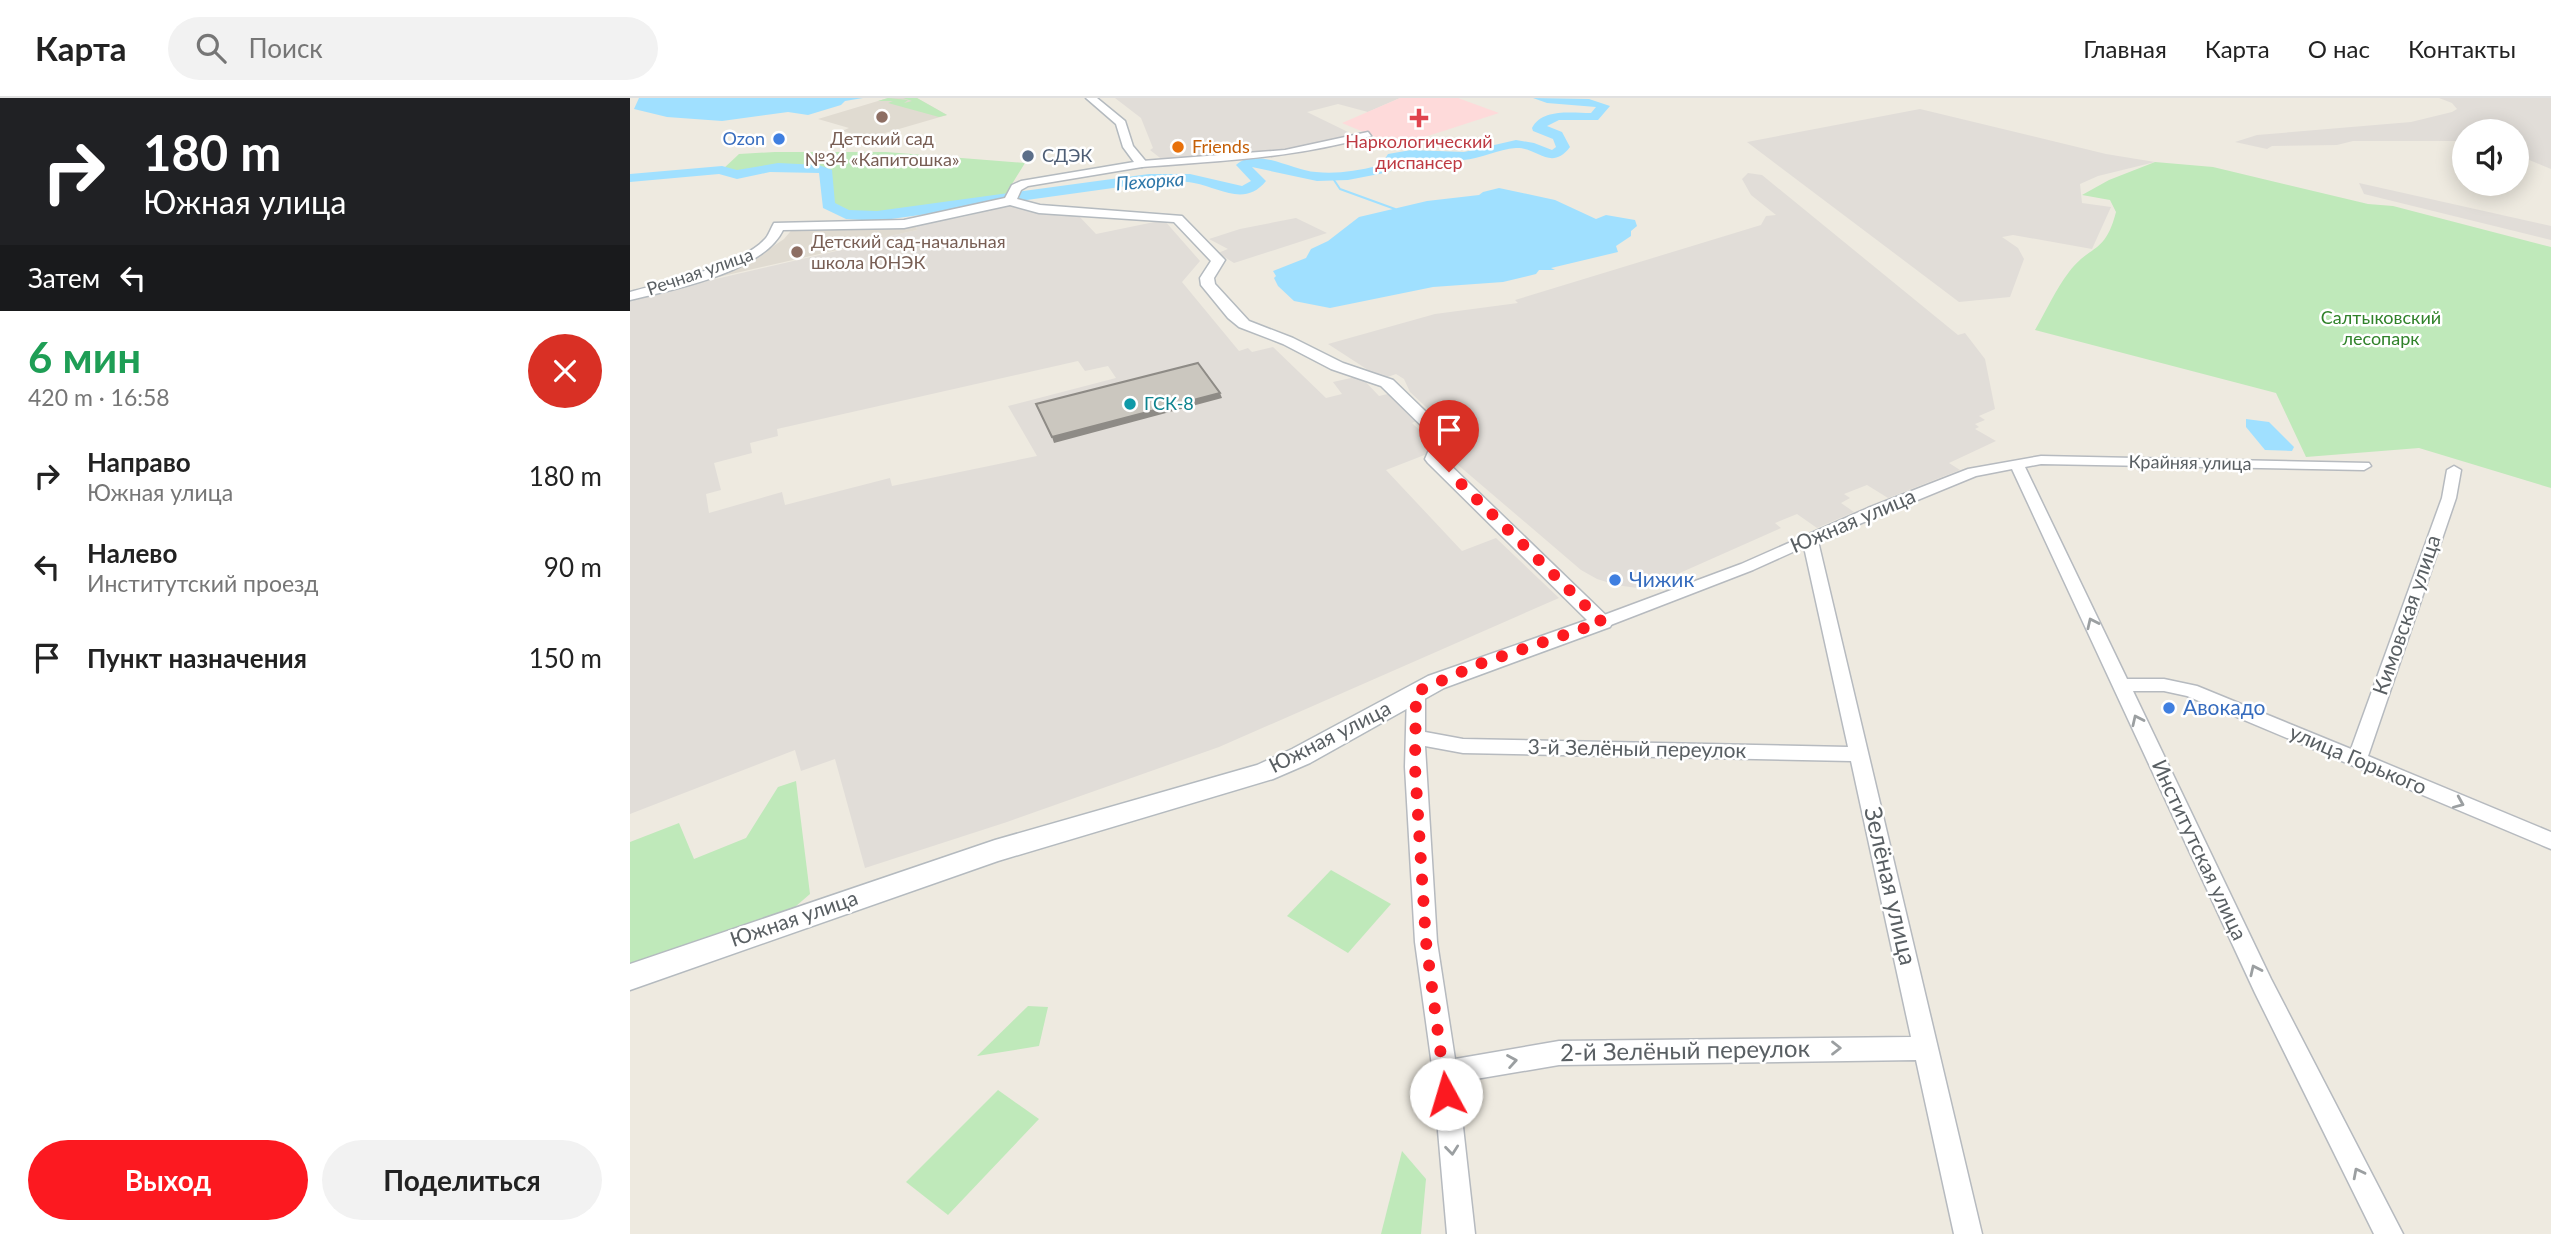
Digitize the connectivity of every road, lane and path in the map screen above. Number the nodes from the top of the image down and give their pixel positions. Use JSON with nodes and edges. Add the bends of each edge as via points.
{"nodes":[{"id":1,"x":1091,"y":98,"type":"edge"},
{"id":2,"x":1368,"y":134,"type":"dead end"},
{"id":3,"x":1142,"y":164,"type":"junction"},
{"id":4,"x":1011,"y":198,"type":"junction"},
{"id":5,"x":630,"y":296,"type":"edge"},
{"id":6,"x":2016,"y":463,"type":"junction"},
{"id":7,"x":2364,"y":466,"type":"dead end"},
{"id":8,"x":2454,"y":470,"type":"dead end"},
{"id":9,"x":1810,"y":538,"type":"junction"},
{"id":10,"x":1602,"y":622,"type":"junction"},
{"id":11,"x":2120,"y":685,"type":"junction"},
{"id":12,"x":1416,"y":692,"type":"junction"},
{"id":13,"x":1415,"y":737,"type":"junction"},
{"id":14,"x":1859,"y":754,"type":"junction"},
{"id":15,"x":2357,"y":760,"type":"junction"},
{"id":16,"x":2551,"y":841,"type":"edge"},
{"id":17,"x":630,"y":977,"type":"edge"},
{"id":18,"x":1927,"y":1048,"type":"junction"},
{"id":19,"x":1445,"y":1073,"type":"junction"},
{"id":20,"x":1461,"y":1234,"type":"edge"},
{"id":21,"x":1968,"y":1234,"type":"edge"},
{"id":22,"x":2389,"y":1234,"type":"edge"}],
"edges":[{"from":1,"to":3,"type":"street","via":[[1121,123],[1130,151]]},
{"from":2,"to":3,"type":"street","name":"Речная улица","via":[[1296,150]]},
{"from":3,"to":4,"type":"street","name":"Речная улица","via":[[1025,183]]},
{"from":4,"to":5,"type":"street","name":"Речная улица","via":[[904,224],[778,226],[775,239],[756,254]]},
{"from":4,"to":10,"type":"street","via":[[1040,209],[1178,219],[1218,260],[1207,278],[1208,285],[1233,315],[1338,366],[1387,383],[1443,437],[1434,459]]},
{"from":6,"to":7,"type":"street","name":"Крайняя улица"},
{"from":6,"to":9,"type":"street","name":"Южная улица","via":[[1973,472]]},
{"from":11,"to":6,"type":"street","name":"Институтская улица","one_way":true},
{"from":8,"to":15,"type":"street","name":"Кимовская улица","via":[[2449,498]]},
{"from":9,"to":10,"type":"street","name":"Южная улица"},
{"from":9,"to":14,"type":"street","name":"Зелёная улица"},
{"from":10,"to":12,"type":"street","name":"Южная улица","via":[[1479,664]]},
{"from":11,"to":15,"type":"street","name":"улица Горького","via":[[2191,690]]},
{"from":22,"to":11,"type":"street","name":"Институтская улица","one_way":true,"via":[[2263,986]]},
{"from":12,"to":13,"type":"street"},
{"from":12,"to":17,"type":"street","name":"Южная улица","via":[[1264,772],[995,851]]},
{"from":13,"to":14,"type":"street","name":"3-й Зелёный переулок","via":[[1463,746]]},
{"from":13,"to":19,"type":"street","via":[[1426,942]]},
{"from":14,"to":18,"type":"street","name":"Зелёная улица"},
{"from":15,"to":16,"type":"street","name":"улица Горького","one_way":true},
{"from":19,"to":18,"type":"street","name":"2-й Зелёный переулок","one_way":true,"via":[[1559,1053]]},
{"from":18,"to":21,"type":"street","name":"Зелёная улица"},
{"from":19,"to":20,"type":"street","one_way":true}]}
